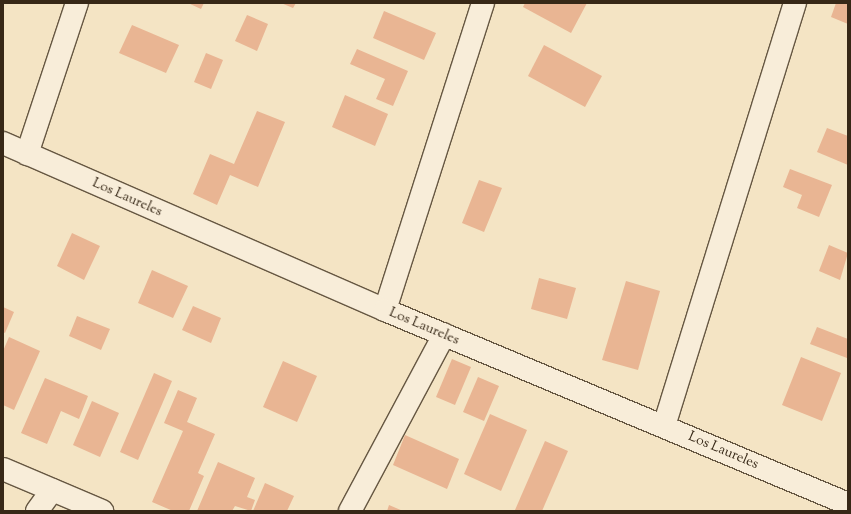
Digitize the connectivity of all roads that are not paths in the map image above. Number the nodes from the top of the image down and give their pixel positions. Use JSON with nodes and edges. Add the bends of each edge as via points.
{"nodes":[{"id":1,"x":77,"y":3,"type":"edge"},
{"id":2,"x":483,"y":3,"type":"edge"},
{"id":3,"x":795,"y":3,"type":"edge"},
{"id":4,"x":3,"y":143,"type":"edge"},
{"id":5,"x":27,"y":154,"type":"junction"},
{"id":6,"x":385,"y":310,"type":"junction"},
{"id":7,"x":444,"y":335,"type":"junction"},
{"id":8,"x":664,"y":426,"type":"junction"},
{"id":9,"x":3,"y":469,"type":"edge"},
{"id":10,"x":52,"y":490,"type":"junction"},
{"id":11,"x":848,"y":504,"type":"edge"},
{"id":12,"x":37,"y":511,"type":"edge"},
{"id":13,"x":102,"y":511,"type":"edge"},
{"id":14,"x":350,"y":511,"type":"edge"}],
"edges":[{"from":1,"to":5,"type":"street"},
{"from":2,"to":6,"type":"street"},
{"from":3,"to":8,"type":"street"},
{"from":4,"to":5,"type":"street","name":"Los Laureles"},
{"from":5,"to":6,"type":"street","name":"Los Laureles"},
{"from":6,"to":7,"type":"street","name":"Los Laureles"},
{"from":7,"to":8,"type":"street","name":"Los Laureles"},
{"from":7,"to":14,"type":"street"},
{"from":8,"to":11,"type":"street","name":"Los Laureles"},
{"from":9,"to":10,"type":"street"},
{"from":10,"to":12,"type":"street"},
{"from":10,"to":13,"type":"street"}]}
